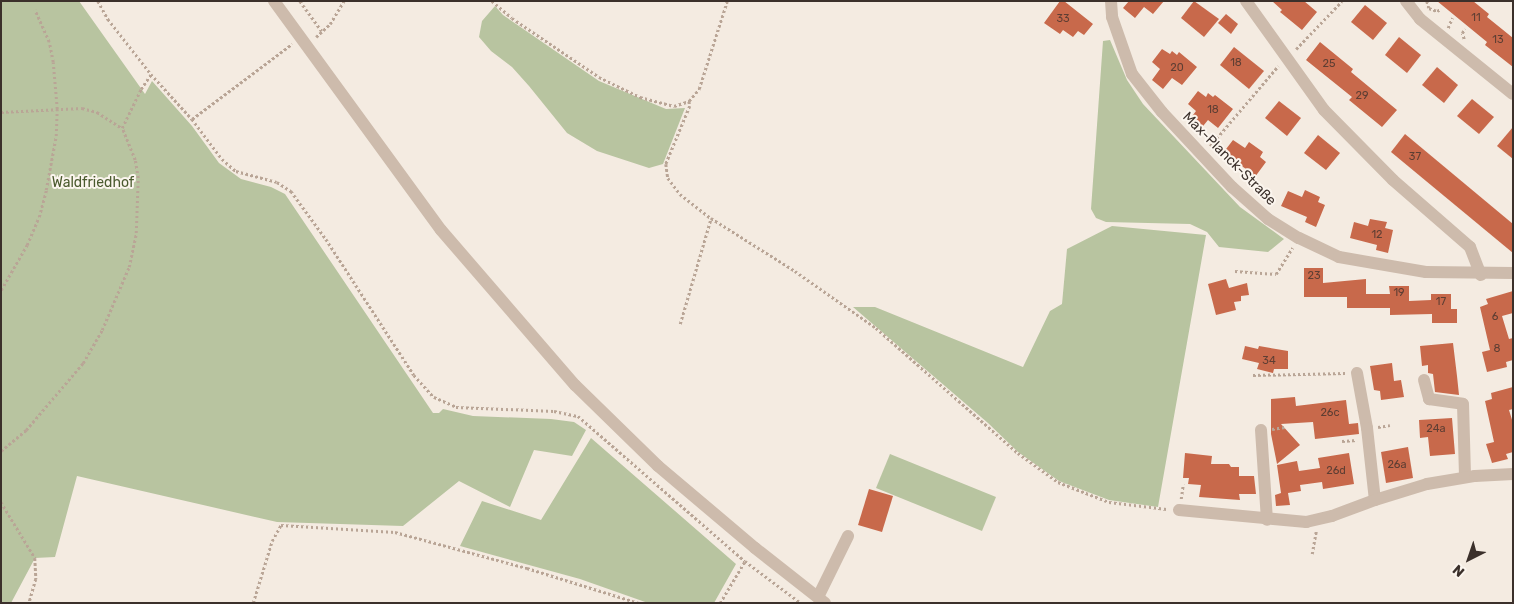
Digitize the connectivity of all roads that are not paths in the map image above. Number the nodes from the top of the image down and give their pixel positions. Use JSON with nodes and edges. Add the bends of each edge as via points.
{"nodes":[{"id":1,"x":274,"y":1,"type":"edge"},
{"id":2,"x":1111,"y":1,"type":"edge"},
{"id":3,"x":1246,"y":1,"type":"edge"},
{"id":4,"x":1406,"y":1,"type":"edge"},
{"id":5,"x":1513,"y":94,"type":"edge"},
{"id":6,"x":1513,"y":274,"type":"edge"},
{"id":7,"x":1481,"y":275,"type":"junction"},
{"id":8,"x":1357,"y":373,"type":"road end"},
{"id":9,"x":1424,"y":380,"type":"dead end"},
{"id":10,"x":1261,"y":430,"type":"dead end"},
{"id":11,"x":1513,"y":474,"type":"edge"},
{"id":12,"x":1465,"y":477,"type":"junction"},
{"id":13,"x":1375,"y":500,"type":"junction"},
{"id":14,"x":1179,"y":510,"type":"road end"},
{"id":15,"x":1267,"y":520,"type":"junction"},
{"id":16,"x":848,"y":536,"type":"dead end"},
{"id":17,"x":822,"y":600,"type":"edge"}],
"edges":[{"from":1,"to":17,"type":"street","via":[[441,230],[574,385],[658,466]]},
{"from":2,"to":7,"type":"street","name":"Max-Planck-Straße","via":[[1112,17],[1132,74],[1162,112],[1232,187],[1268,219],[1339,257],[1426,272]]},
{"from":3,"to":7,"type":"street","via":[[1324,110],[1394,180],[1470,247]]},
{"from":4,"to":5,"type":"street","via":[[1420,20]]},
{"from":6,"to":7,"type":"street","name":"Max-Planck-Straße"},
{"from":8,"to":13,"type":"street"},
{"from":9,"to":12,"type":"street","via":[[1429,399],[1463,404]]},
{"from":10,"to":15,"type":"street"},
{"from":11,"to":12,"type":"street"},
{"from":12,"to":13,"type":"street","via":[[1427,484]]},
{"from":13,"to":15,"type":"street","via":[[1306,522]]},
{"from":14,"to":15,"type":"street"},
{"from":16,"to":17,"type":"street"}]}
